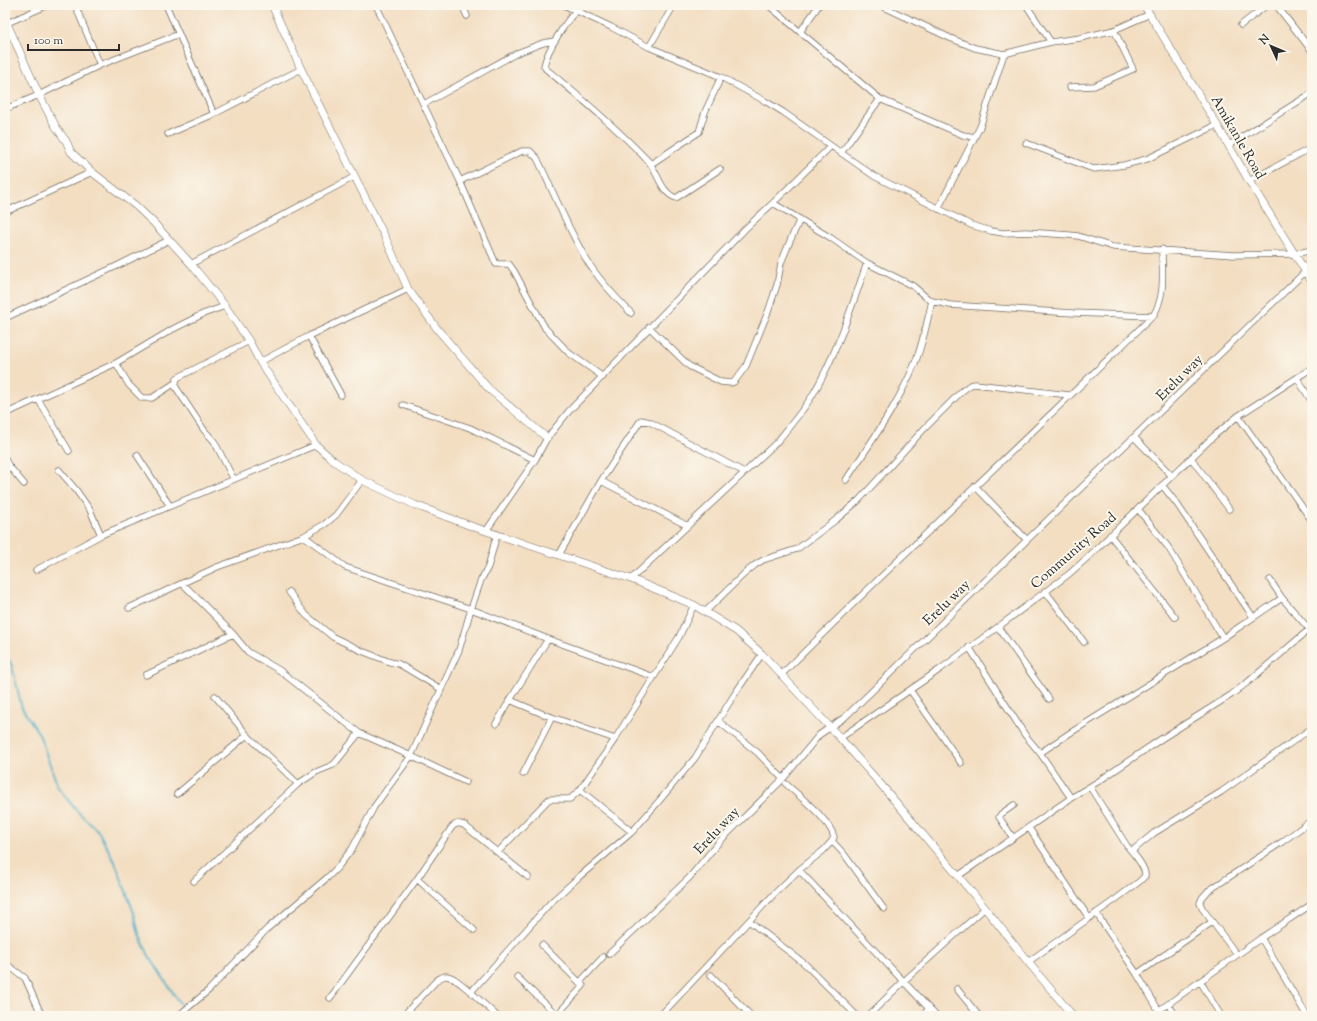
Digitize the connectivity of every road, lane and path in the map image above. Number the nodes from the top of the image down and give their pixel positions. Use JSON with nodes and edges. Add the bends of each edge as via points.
{"nodes":[{"id":1,"x":48,"y":5,"type":"edge"},
{"id":2,"x":75,"y":5,"type":"edge"},
{"id":3,"x":166,"y":5,"type":"edge"},
{"id":4,"x":272,"y":5,"type":"edge"},
{"id":5,"x":376,"y":5,"type":"edge"},
{"id":6,"x":462,"y":5,"type":"edge"},
{"id":7,"x":564,"y":5,"type":"edge"},
{"id":8,"x":581,"y":5,"type":"edge"},
{"id":9,"x":674,"y":5,"type":"edge"},
{"id":10,"x":768,"y":5,"type":"edge"},
{"id":11,"x":819,"y":5,"type":"edge"},
{"id":12,"x":880,"y":5,"type":"edge"},
{"id":13,"x":1026,"y":5,"type":"edge"},
{"id":14,"x":1144,"y":5,"type":"edge"},
{"id":15,"x":1267,"y":5,"type":"edge"},
{"id":16,"x":1276,"y":5,"type":"edge"},
{"id":17,"x":576,"y":11,"type":"junction"},
{"id":18,"x":1150,"y":14,"type":"junction"},
{"id":19,"x":467,"y":16,"type":"dead end"},
{"id":20,"x":6,"y":21,"type":"edge"},
{"id":21,"x":1241,"y":25,"type":"dead end"},
{"id":22,"x":1114,"y":30,"type":"junction"},
{"id":23,"x":800,"y":32,"type":"junction"},
{"id":24,"x":179,"y":34,"type":"junction"},
{"id":25,"x":555,"y":41,"type":"junction"},
{"id":26,"x":1051,"y":42,"type":"junction"},
{"id":27,"x":649,"y":47,"type":"junction"},
{"id":28,"x":1312,"y":51,"type":"edge"},
{"id":29,"x":1004,"y":54,"type":"junction"},
{"id":30,"x":100,"y":65,"type":"junction"},
{"id":31,"x":301,"y":69,"type":"junction"},
{"id":32,"x":721,"y":77,"type":"junction"},
{"id":33,"x":1070,"y":87,"type":"dead end"},
{"id":34,"x":1312,"y":93,"type":"edge"},
{"id":35,"x":39,"y":95,"type":"junction"},
{"id":36,"x":880,"y":99,"type":"junction"},
{"id":37,"x":424,"y":104,"type":"junction"},
{"id":38,"x":5,"y":109,"type":"edge"},
{"id":39,"x":214,"y":114,"type":"junction"},
{"id":40,"x":1218,"y":125,"type":"junction"},
{"id":41,"x":168,"y":134,"type":"dead end"},
{"id":42,"x":975,"y":137,"type":"junction"},
{"id":43,"x":1026,"y":143,"type":"dead end"},
{"id":44,"x":1229,"y":146,"type":"junction"},
{"id":45,"x":830,"y":147,"type":"junction"},
{"id":46,"x":1309,"y":149,"type":"dead end"},
{"id":47,"x":841,"y":153,"type":"junction"},
{"id":48,"x":651,"y":164,"type":"junction"},
{"id":49,"x":720,"y":169,"type":"dead end"},
{"id":50,"x":92,"y":172,"type":"junction"},
{"id":51,"x":354,"y":177,"type":"junction"},
{"id":52,"x":1249,"y":180,"type":"junction"},
{"id":53,"x":460,"y":181,"type":"junction"},
{"id":54,"x":773,"y":203,"type":"junction"},
{"id":55,"x":938,"y":209,"type":"junction"},
{"id":56,"x":5,"y":212,"type":"edge"},
{"id":57,"x":800,"y":219,"type":"junction"},
{"id":58,"x":168,"y":240,"type":"junction"},
{"id":59,"x":1162,"y":249,"type":"junction"},
{"id":60,"x":1312,"y":250,"type":"edge"},
{"id":61,"x":1294,"y":254,"type":"junction"},
{"id":62,"x":866,"y":262,"type":"junction"},
{"id":63,"x":191,"y":264,"type":"junction"},
{"id":64,"x":1305,"y":272,"type":"junction"},
{"id":65,"x":1312,"y":282,"type":"edge"},
{"id":66,"x":408,"y":289,"type":"junction"},
{"id":67,"x":932,"y":301,"type":"junction"},
{"id":68,"x":225,"y":306,"type":"junction"},
{"id":69,"x":631,"y":313,"type":"dead end"},
{"id":70,"x":1153,"y":316,"type":"junction"},
{"id":71,"x":5,"y":318,"type":"edge"},
{"id":72,"x":649,"y":327,"type":"junction"},
{"id":73,"x":309,"y":336,"type":"junction"},
{"id":74,"x":249,"y":341,"type":"junction"},
{"id":75,"x":260,"y":362,"type":"junction"},
{"id":76,"x":116,"y":363,"type":"junction"},
{"id":77,"x":1312,"y":368,"type":"edge"},
{"id":78,"x":603,"y":377,"type":"junction"},
{"id":79,"x":1296,"y":378,"type":"junction"},
{"id":80,"x":175,"y":383,"type":"junction"},
{"id":81,"x":341,"y":395,"type":"dead end"},
{"id":82,"x":1069,"y":395,"type":"junction"},
{"id":83,"x":38,"y":399,"type":"junction"},
{"id":84,"x":1312,"y":402,"type":"edge"},
{"id":85,"x":403,"y":405,"type":"dead end"},
{"id":86,"x":5,"y":414,"type":"edge"},
{"id":87,"x":1238,"y":416,"type":"junction"},
{"id":88,"x":1134,"y":437,"type":"junction"},
{"id":89,"x":547,"y":438,"type":"junction"},
{"id":90,"x":316,"y":445,"type":"junction"},
{"id":91,"x":68,"y":451,"type":"dead end"},
{"id":92,"x":137,"y":455,"type":"dead end"},
{"id":93,"x":1191,"y":458,"type":"junction"},
{"id":94,"x":5,"y":459,"type":"edge"},
{"id":95,"x":535,"y":460,"type":"junction"},
{"id":96,"x":59,"y":470,"type":"dead end"},
{"id":97,"x":744,"y":472,"type":"junction"},
{"id":98,"x":1172,"y":476,"type":"junction"},
{"id":99,"x":233,"y":478,"type":"junction"},
{"id":100,"x":362,"y":480,"type":"junction"},
{"id":101,"x":846,"y":480,"type":"dead end"},
{"id":102,"x":601,"y":481,"type":"junction"},
{"id":103,"x":24,"y":484,"type":"dead end"},
{"id":104,"x":1162,"y":485,"type":"junction"},
{"id":105,"x":975,"y":486,"type":"junction"},
{"id":106,"x":170,"y":506,"type":"junction"},
{"id":107,"x":1138,"y":508,"type":"junction"},
{"id":108,"x":1229,"y":509,"type":"dead end"},
{"id":109,"x":1312,"y":521,"type":"edge"},
{"id":110,"x":688,"y":526,"type":"junction"},
{"id":111,"x":486,"y":531,"type":"junction"},
{"id":112,"x":497,"y":534,"type":"junction"},
{"id":113,"x":101,"y":535,"type":"junction"},
{"id":114,"x":304,"y":536,"type":"junction"},
{"id":115,"x":1110,"y":536,"type":"junction"},
{"id":116,"x":1027,"y":540,"type":"junction"},
{"id":117,"x":559,"y":555,"type":"junction"},
{"id":118,"x":36,"y":570,"type":"dead end"},
{"id":119,"x":631,"y":579,"type":"junction"},
{"id":120,"x":1270,"y":580,"type":"dead end"},
{"id":121,"x":183,"y":584,"type":"junction"},
{"id":122,"x":1045,"y":591,"type":"junction"},
{"id":123,"x":289,"y":592,"type":"dead end"},
{"id":124,"x":1282,"y":598,"type":"junction"},
{"id":125,"x":694,"y":605,"type":"junction"},
{"id":126,"x":129,"y":608,"type":"dead end"},
{"id":127,"x":471,"y":609,"type":"junction"},
{"id":128,"x":705,"y":612,"type":"junction"},
{"id":129,"x":1175,"y":617,"type":"dead end"},
{"id":130,"x":1253,"y":617,"type":"junction"},
{"id":131,"x":998,"y":627,"type":"junction"},
{"id":132,"x":1310,"y":628,"type":"edge"},
{"id":133,"x":232,"y":634,"type":"junction"},
{"id":134,"x":1223,"y":638,"type":"junction"},
{"id":135,"x":548,"y":639,"type":"junction"},
{"id":136,"x":1084,"y":642,"type":"dead end"},
{"id":137,"x":969,"y":647,"type":"junction"},
{"id":138,"x":762,"y":654,"type":"junction"},
{"id":139,"x":146,"y":675,"type":"dead end"},
{"id":140,"x":781,"y":675,"type":"junction"},
{"id":141,"x":654,"y":677,"type":"junction"},
{"id":142,"x":441,"y":689,"type":"junction"},
{"id":143,"x":910,"y":690,"type":"junction"},
{"id":144,"x":215,"y":696,"type":"dead end"},
{"id":145,"x":1049,"y":699,"type":"dead end"},
{"id":146,"x":510,"y":700,"type":"junction"},
{"id":147,"x":552,"y":717,"type":"junction"},
{"id":148,"x":718,"y":722,"type":"junction"},
{"id":149,"x":496,"y":724,"type":"dead end"},
{"id":150,"x":830,"y":728,"type":"junction"},
{"id":151,"x":1312,"y":728,"type":"edge"},
{"id":152,"x":359,"y":733,"type":"junction"},
{"id":153,"x":247,"y":736,"type":"junction"},
{"id":154,"x":840,"y":738,"type":"junction"},
{"id":155,"x":615,"y":739,"type":"junction"},
{"id":156,"x":1040,"y":753,"type":"junction"},
{"id":157,"x":411,"y":756,"type":"junction"},
{"id":158,"x":961,"y":762,"type":"dead end"},
{"id":159,"x":523,"y":774,"type":"dead end"},
{"id":160,"x":466,"y":782,"type":"dead end"},
{"id":161,"x":784,"y":782,"type":"junction"},
{"id":162,"x":298,"y":784,"type":"junction"},
{"id":163,"x":1090,"y":787,"type":"junction"},
{"id":164,"x":580,"y":790,"type":"junction"},
{"id":165,"x":177,"y":794,"type":"dead end"},
{"id":166,"x":1071,"y":798,"type":"junction"},
{"id":167,"x":1014,"y":805,"type":"dead end"},
{"id":168,"x":1312,"y":820,"type":"edge"},
{"id":169,"x":1029,"y":828,"type":"junction"},
{"id":170,"x":632,"y":832,"type":"junction"},
{"id":171,"x":1013,"y":838,"type":"junction"},
{"id":172,"x":832,"y":841,"type":"junction"},
{"id":173,"x":1132,"y":851,"type":"junction"},
{"id":174,"x":498,"y":852,"type":"junction"},
{"id":175,"x":799,"y":870,"type":"junction"},
{"id":176,"x":958,"y":876,"type":"junction"},
{"id":177,"x":528,"y":877,"type":"dead end"},
{"id":178,"x":417,"y":879,"type":"junction"},
{"id":179,"x":194,"y":881,"type":"dead end"},
{"id":180,"x":1311,"y":906,"type":"edge"},
{"id":181,"x":985,"y":908,"type":"junction"},
{"id":182,"x":884,"y":909,"type":"dead end"},
{"id":183,"x":1096,"y":913,"type":"junction"},
{"id":184,"x":1088,"y":918,"type":"junction"},
{"id":185,"x":749,"y":921,"type":"junction"},
{"id":186,"x":1212,"y":922,"type":"junction"},
{"id":187,"x":474,"y":930,"type":"dead end"},
{"id":188,"x":1260,"y":938,"type":"junction"},
{"id":189,"x":542,"y":945,"type":"dead end"},
{"id":190,"x":610,"y":954,"type":"dead end"},
{"id":191,"x":1237,"y":955,"type":"junction"},
{"id":192,"x":603,"y":957,"type":"dead end"},
{"id":193,"x":1028,"y":962,"type":"junction"},
{"id":194,"x":5,"y":963,"type":"edge"},
{"id":195,"x":1137,"y":974,"type":"junction"},
{"id":196,"x":711,"y":975,"type":"dead end"},
{"id":197,"x":517,"y":977,"type":"dead end"},
{"id":198,"x":904,"y":981,"type":"junction"},
{"id":199,"x":1200,"y":981,"type":"junction"},
{"id":200,"x":580,"y":982,"type":"junction"},
{"id":201,"x":957,"y":989,"type":"dead end"},
{"id":202,"x":471,"y":992,"type":"junction"},
{"id":203,"x":330,"y":998,"type":"dead end"},
{"id":204,"x":1168,"y":1004,"type":"junction"},
{"id":205,"x":929,"y":1009,"type":"junction"},
{"id":206,"x":1159,"y":1011,"type":"junction"},
{"id":207,"x":42,"y":1016,"type":"edge"},
{"id":208,"x":178,"y":1016,"type":"edge"},
{"id":209,"x":403,"y":1016,"type":"edge"},
{"id":210,"x":497,"y":1016,"type":"edge"},
{"id":211,"x":557,"y":1016,"type":"edge"},
{"id":212,"x":660,"y":1016,"type":"edge"},
{"id":213,"x":751,"y":1016,"type":"edge"},
{"id":214,"x":857,"y":1016,"type":"edge"},
{"id":215,"x":868,"y":1016,"type":"edge"},
{"id":216,"x":922,"y":1016,"type":"edge"},
{"id":217,"x":936,"y":1016,"type":"edge"},
{"id":218,"x":980,"y":1016,"type":"edge"},
{"id":219,"x":1073,"y":1016,"type":"edge"},
{"id":220,"x":1151,"y":1016,"type":"edge"},
{"id":221,"x":1176,"y":1016,"type":"edge"},
{"id":222,"x":1221,"y":1016,"type":"edge"},
{"id":223,"x":1307,"y":1016,"type":"edge"}],
"edges":[{"from":1,"to":20,"type":"street"},
{"from":2,"to":30,"type":"street"},
{"from":3,"to":24,"type":"street"},
{"from":4,"to":31,"type":"street"},
{"from":5,"to":37,"type":"street"},
{"from":6,"to":19,"type":"street"},
{"from":7,"to":17,"type":"street"},
{"from":8,"to":17,"type":"street"},
{"from":9,"to":27,"type":"street"},
{"from":10,"to":23,"type":"street"},
{"from":11,"to":23,"type":"street"},
{"from":12,"to":29,"type":"street","via":[[975,48]]},
{"from":13,"to":26,"type":"street"},
{"from":14,"to":18,"type":"street","name":"Amikanle Road"},
{"from":15,"to":21,"type":"street"},
{"from":16,"to":28,"type":"street"},
{"from":17,"to":25,"type":"street"},
{"from":17,"to":27,"type":"street"},
{"from":18,"to":22,"type":"street"},
{"from":18,"to":40,"type":"street","name":"Amikanle Road"},
{"from":20,"to":35,"type":"street"},
{"from":22,"to":26,"type":"street"},
{"from":22,"to":33,"type":"street","via":[[1133,69],[1094,86]]},
{"from":23,"to":36,"type":"street"},
{"from":24,"to":30,"type":"street"},
{"from":24,"to":39,"type":"street"},
{"from":25,"to":37,"type":"street","via":[[517,53]]},
{"from":25,"to":48,"type":"street","via":[[544,61],[546,70],[609,122]]},
{"from":26,"to":29,"type":"street"},
{"from":27,"to":32,"type":"street"},
{"from":29,"to":42,"type":"street"},
{"from":30,"to":35,"type":"street"},
{"from":31,"to":39,"type":"street"},
{"from":31,"to":51,"type":"street"},
{"from":32,"to":45,"type":"street","via":[[783,112]]},
{"from":32,"to":48,"type":"street","via":[[699,132]]},
{"from":34,"to":44,"type":"street"},
{"from":35,"to":38,"type":"street"},
{"from":35,"to":50,"type":"street","via":[[71,152]]},
{"from":36,"to":42,"type":"street","via":[[963,135]]},
{"from":36,"to":47,"type":"street"},
{"from":37,"to":53,"type":"street"},
{"from":39,"to":41,"type":"street"},
{"from":40,"to":43,"type":"street","via":[[1147,159],[1102,168],[1088,167]]},
{"from":40,"to":44,"type":"street","name":"Amikanle Road"},
{"from":42,"to":55,"type":"street"},
{"from":44,"to":52,"type":"street","name":"Amikanle Road"},
{"from":45,"to":47,"type":"street"},
{"from":45,"to":54,"type":"street"},
{"from":46,"to":52,"type":"street"},
{"from":47,"to":55,"type":"street","via":[[874,176]]},
{"from":48,"to":49,"type":"street","via":[[671,197],[676,198]]},
{"from":50,"to":56,"type":"street"},
{"from":50,"to":58,"type":"street","via":[[136,206]]},
{"from":51,"to":63,"type":"street"},
{"from":51,"to":66,"type":"street"},
{"from":52,"to":61,"type":"street","name":"Amikanle Road"},
{"from":53,"to":69,"type":"street","via":[[522,151],[530,151],[537,158],[587,260],[615,297]]},
{"from":53,"to":78,"type":"street","via":[[496,264],[509,264],[545,328],[569,353]]},
{"from":54,"to":57,"type":"street"},
{"from":54,"to":72,"type":"street"},
{"from":55,"to":59,"type":"street","via":[[990,231],[1069,234],[1113,247]]},
{"from":57,"to":62,"type":"street"},
{"from":57,"to":72,"type":"street","via":[[781,263],[768,312],[746,366],[734,382],[722,382],[689,366]]},
{"from":58,"to":63,"type":"street"},
{"from":58,"to":71,"type":"street"},
{"from":59,"to":61,"type":"street","via":[[1234,255]]},
{"from":59,"to":70,"type":"street","via":[[1162,289]]},
{"from":60,"to":61,"type":"street"},
{"from":61,"to":64,"type":"street","name":"Amikanle Road"},
{"from":62,"to":67,"type":"street","via":[[908,283]]},
{"from":62,"to":97,"type":"street","via":[[849,316],[812,396],[777,442]]},
{"from":63,"to":68,"type":"street"},
{"from":64,"to":65,"type":"street","name":"Amikanle Road"},
{"from":64,"to":88,"type":"street","name":"Erelu way"},
{"from":66,"to":73,"type":"street"},
{"from":66,"to":89,"type":"street","via":[[438,330],[489,389]]},
{"from":67,"to":70,"type":"street","via":[[950,305]]},
{"from":67,"to":101,"type":"street","via":[[915,362],[907,380],[888,416]]},
{"from":68,"to":74,"type":"street"},
{"from":68,"to":76,"type":"street","via":[[173,329]]},
{"from":70,"to":82,"type":"street"},
{"from":72,"to":78,"type":"street"},
{"from":73,"to":75,"type":"street"},
{"from":73,"to":81,"type":"street"},
{"from":74,"to":75,"type":"street"},
{"from":74,"to":80,"type":"street","via":[[177,378]]},
{"from":75,"to":90,"type":"street"},
{"from":76,"to":80,"type":"street","via":[[129,385],[142,398],[152,398]]},
{"from":76,"to":83,"type":"street"},
{"from":77,"to":79,"type":"street","name":"Community Road"},
{"from":78,"to":89,"type":"street","via":[[569,411]]},
{"from":79,"to":84,"type":"street"},
{"from":79,"to":87,"type":"street","name":"Community Road"},
{"from":80,"to":99,"type":"street","via":[[214,442]]},
{"from":82,"to":105,"type":"street"},
{"from":82,"to":128,"type":"street","via":[[970,385],[924,429],[854,505],[797,549],[763,560],[744,574]]},
{"from":83,"to":86,"type":"street"},
{"from":83,"to":91,"type":"street"},
{"from":85,"to":95,"type":"street","via":[[470,428]]},
{"from":87,"to":93,"type":"street","name":"Community Road"},
{"from":87,"to":109,"type":"street"},
{"from":88,"to":98,"type":"street"},
{"from":88,"to":116,"type":"street","name":"Erelu way"},
{"from":89,"to":95,"type":"street"},
{"from":90,"to":99,"type":"street"},
{"from":90,"to":100,"type":"street"},
{"from":92,"to":106,"type":"street"},
{"from":93,"to":98,"type":"street","name":"Community Road"},
{"from":93,"to":108,"type":"street"},
{"from":94,"to":103,"type":"street"},
{"from":95,"to":111,"type":"street"},
{"from":96,"to":113,"type":"street","via":[[90,510]]},
{"from":97,"to":102,"type":"street","via":[[650,422],[641,420]]},
{"from":97,"to":110,"type":"street"},
{"from":98,"to":104,"type":"street","name":"Community Road"},
{"from":99,"to":106,"type":"street"},
{"from":100,"to":111,"type":"street","via":[[415,505]]},
{"from":100,"to":114,"type":"street","via":[[336,515]]},
{"from":102,"to":110,"type":"street"},
{"from":102,"to":117,"type":"street"},
{"from":104,"to":107,"type":"street","name":"Community Road"},
{"from":104,"to":130,"type":"street"},
{"from":105,"to":116,"type":"street"},
{"from":105,"to":140,"type":"street"},
{"from":106,"to":113,"type":"street"},
{"from":107,"to":115,"type":"street","name":"Community Road"},
{"from":107,"to":134,"type":"street","via":[[1168,547]]},
{"from":110,"to":119,"type":"street"},
{"from":111,"to":112,"type":"street"},
{"from":112,"to":117,"type":"street"},
{"from":112,"to":127,"type":"street","via":[[488,567]]},
{"from":113,"to":118,"type":"street"},
{"from":114,"to":121,"type":"street","via":[[218,567]]},
{"from":114,"to":127,"type":"street","via":[[345,567]]},
{"from":115,"to":122,"type":"street","name":"Community Road"},
{"from":115,"to":129,"type":"street"},
{"from":116,"to":150,"type":"street","name":"Erelu way","via":[[845,717]]},
{"from":117,"to":119,"type":"street"},
{"from":119,"to":125,"type":"street"},
{"from":120,"to":124,"type":"street"},
{"from":121,"to":126,"type":"street"},
{"from":121,"to":133,"type":"street"},
{"from":122,"to":131,"type":"street","name":"Community Road"},
{"from":122,"to":136,"type":"street"},
{"from":123,"to":142,"type":"street","via":[[306,615],[334,636],[362,651],[400,664]]},
{"from":124,"to":130,"type":"street"},
{"from":124,"to":132,"type":"street"},
{"from":125,"to":128,"type":"street"},
{"from":125,"to":141,"type":"street","via":[[679,637]]},
{"from":127,"to":135,"type":"street"},
{"from":127,"to":142,"type":"street","via":[[459,650]]},
{"from":128,"to":138,"type":"street","via":[[736,631]]},
{"from":130,"to":134,"type":"street"},
{"from":131,"to":137,"type":"street","name":"Community Road"},
{"from":131,"to":145,"type":"street"},
{"from":132,"to":163,"type":"street","via":[[1242,686]]},
{"from":133,"to":139,"type":"street"},
{"from":133,"to":152,"type":"street","via":[[248,652],[280,670]]},
{"from":134,"to":156,"type":"street"},
{"from":135,"to":141,"type":"street"},
{"from":135,"to":146,"type":"street"},
{"from":137,"to":143,"type":"street","name":"Community Road"},
{"from":137,"to":156,"type":"street","via":[[1025,736]]},
{"from":138,"to":140,"type":"street"},
{"from":138,"to":148,"type":"street"},
{"from":140,"to":150,"type":"street"},
{"from":141,"to":155,"type":"street"},
{"from":142,"to":157,"type":"street"},
{"from":143,"to":154,"type":"street","name":"Community Road"},
{"from":143,"to":158,"type":"street"},
{"from":144,"to":153,"type":"street"},
{"from":146,"to":147,"type":"street"},
{"from":146,"to":149,"type":"street"},
{"from":147,"to":155,"type":"street"},
{"from":147,"to":159,"type":"street"},
{"from":148,"to":161,"type":"street","via":[[758,752]]},
{"from":148,"to":170,"type":"street","via":[[695,758]]},
{"from":150,"to":154,"type":"street"},
{"from":150,"to":161,"type":"street","name":"Erelu way","via":[[811,743]]},
{"from":151,"to":173,"type":"street","via":[[1221,792],[1154,833]]},
{"from":152,"to":157,"type":"street"},
{"from":152,"to":162,"type":"street","via":[[333,765]]},
{"from":153,"to":162,"type":"street"},
{"from":153,"to":165,"type":"street"},
{"from":154,"to":176,"type":"street"},
{"from":155,"to":164,"type":"street"},
{"from":156,"to":166,"type":"street"},
{"from":157,"to":160,"type":"street"},
{"from":157,"to":208,"type":"street","via":[[380,797],[352,849],[337,868],[268,928],[209,990]]},
{"from":161,"to":172,"type":"street","via":[[826,823],[833,834]]},
{"from":161,"to":190,"type":"street","name":"Erelu way","via":[[719,842],[679,888]]},
{"from":162,"to":179,"type":"street"},
{"from":163,"to":166,"type":"street"},
{"from":163,"to":173,"type":"street"},
{"from":164,"to":170,"type":"street"},
{"from":164,"to":174,"type":"street","via":[[570,799],[549,799]]},
{"from":166,"to":169,"type":"street"},
{"from":167,"to":171,"type":"street","via":[[999,817]]},
{"from":168,"to":186,"type":"street","via":[[1204,894],[1200,903]]},
{"from":169,"to":171,"type":"street"},
{"from":169,"to":184,"type":"street"},
{"from":170,"to":202,"type":"street","via":[[552,902]]},
{"from":171,"to":176,"type":"street"},
{"from":172,"to":175,"type":"street"},
{"from":172,"to":182,"type":"street"},
{"from":173,"to":183,"type":"street","via":[[1146,873],[1144,879]]},
{"from":174,"to":177,"type":"street"},
{"from":174,"to":178,"type":"street","via":[[464,825],[456,824]]},
{"from":175,"to":185,"type":"street"},
{"from":175,"to":198,"type":"street"},
{"from":176,"to":181,"type":"street"},
{"from":178,"to":187,"type":"street"},
{"from":178,"to":203,"type":"street"},
{"from":180,"to":188,"type":"street"},
{"from":181,"to":193,"type":"street"},
{"from":181,"to":198,"type":"street"},
{"from":183,"to":184,"type":"street"},
{"from":183,"to":195,"type":"street"},
{"from":184,"to":193,"type":"street"},
{"from":185,"to":212,"type":"street"},
{"from":185,"to":214,"type":"street","via":[[805,964]]},
{"from":186,"to":191,"type":"street"},
{"from":186,"to":195,"type":"street"},
{"from":188,"to":191,"type":"street"},
{"from":188,"to":223,"type":"street"},
{"from":189,"to":200,"type":"street"},
{"from":191,"to":199,"type":"street"},
{"from":192,"to":200,"type":"street"},
{"from":193,"to":219,"type":"street"},
{"from":194,"to":207,"type":"street","via":[[25,978]]},
{"from":195,"to":206,"type":"street"},
{"from":196,"to":213,"type":"street"},
{"from":197,"to":211,"type":"street"},
{"from":198,"to":205,"type":"street"},
{"from":198,"to":215,"type":"street"},
{"from":199,"to":204,"type":"street"},
{"from":199,"to":222,"type":"street"},
{"from":200,"to":211,"type":"street","via":[[583,986]]},
{"from":201,"to":218,"type":"street"},
{"from":202,"to":209,"type":"street","via":[[452,978],[443,977],[437,980]]},
{"from":202,"to":210,"type":"street"},
{"from":204,"to":206,"type":"street"},
{"from":204,"to":221,"type":"street"},
{"from":205,"to":216,"type":"street"},
{"from":205,"to":217,"type":"street"},
{"from":206,"to":220,"type":"street"}]}
